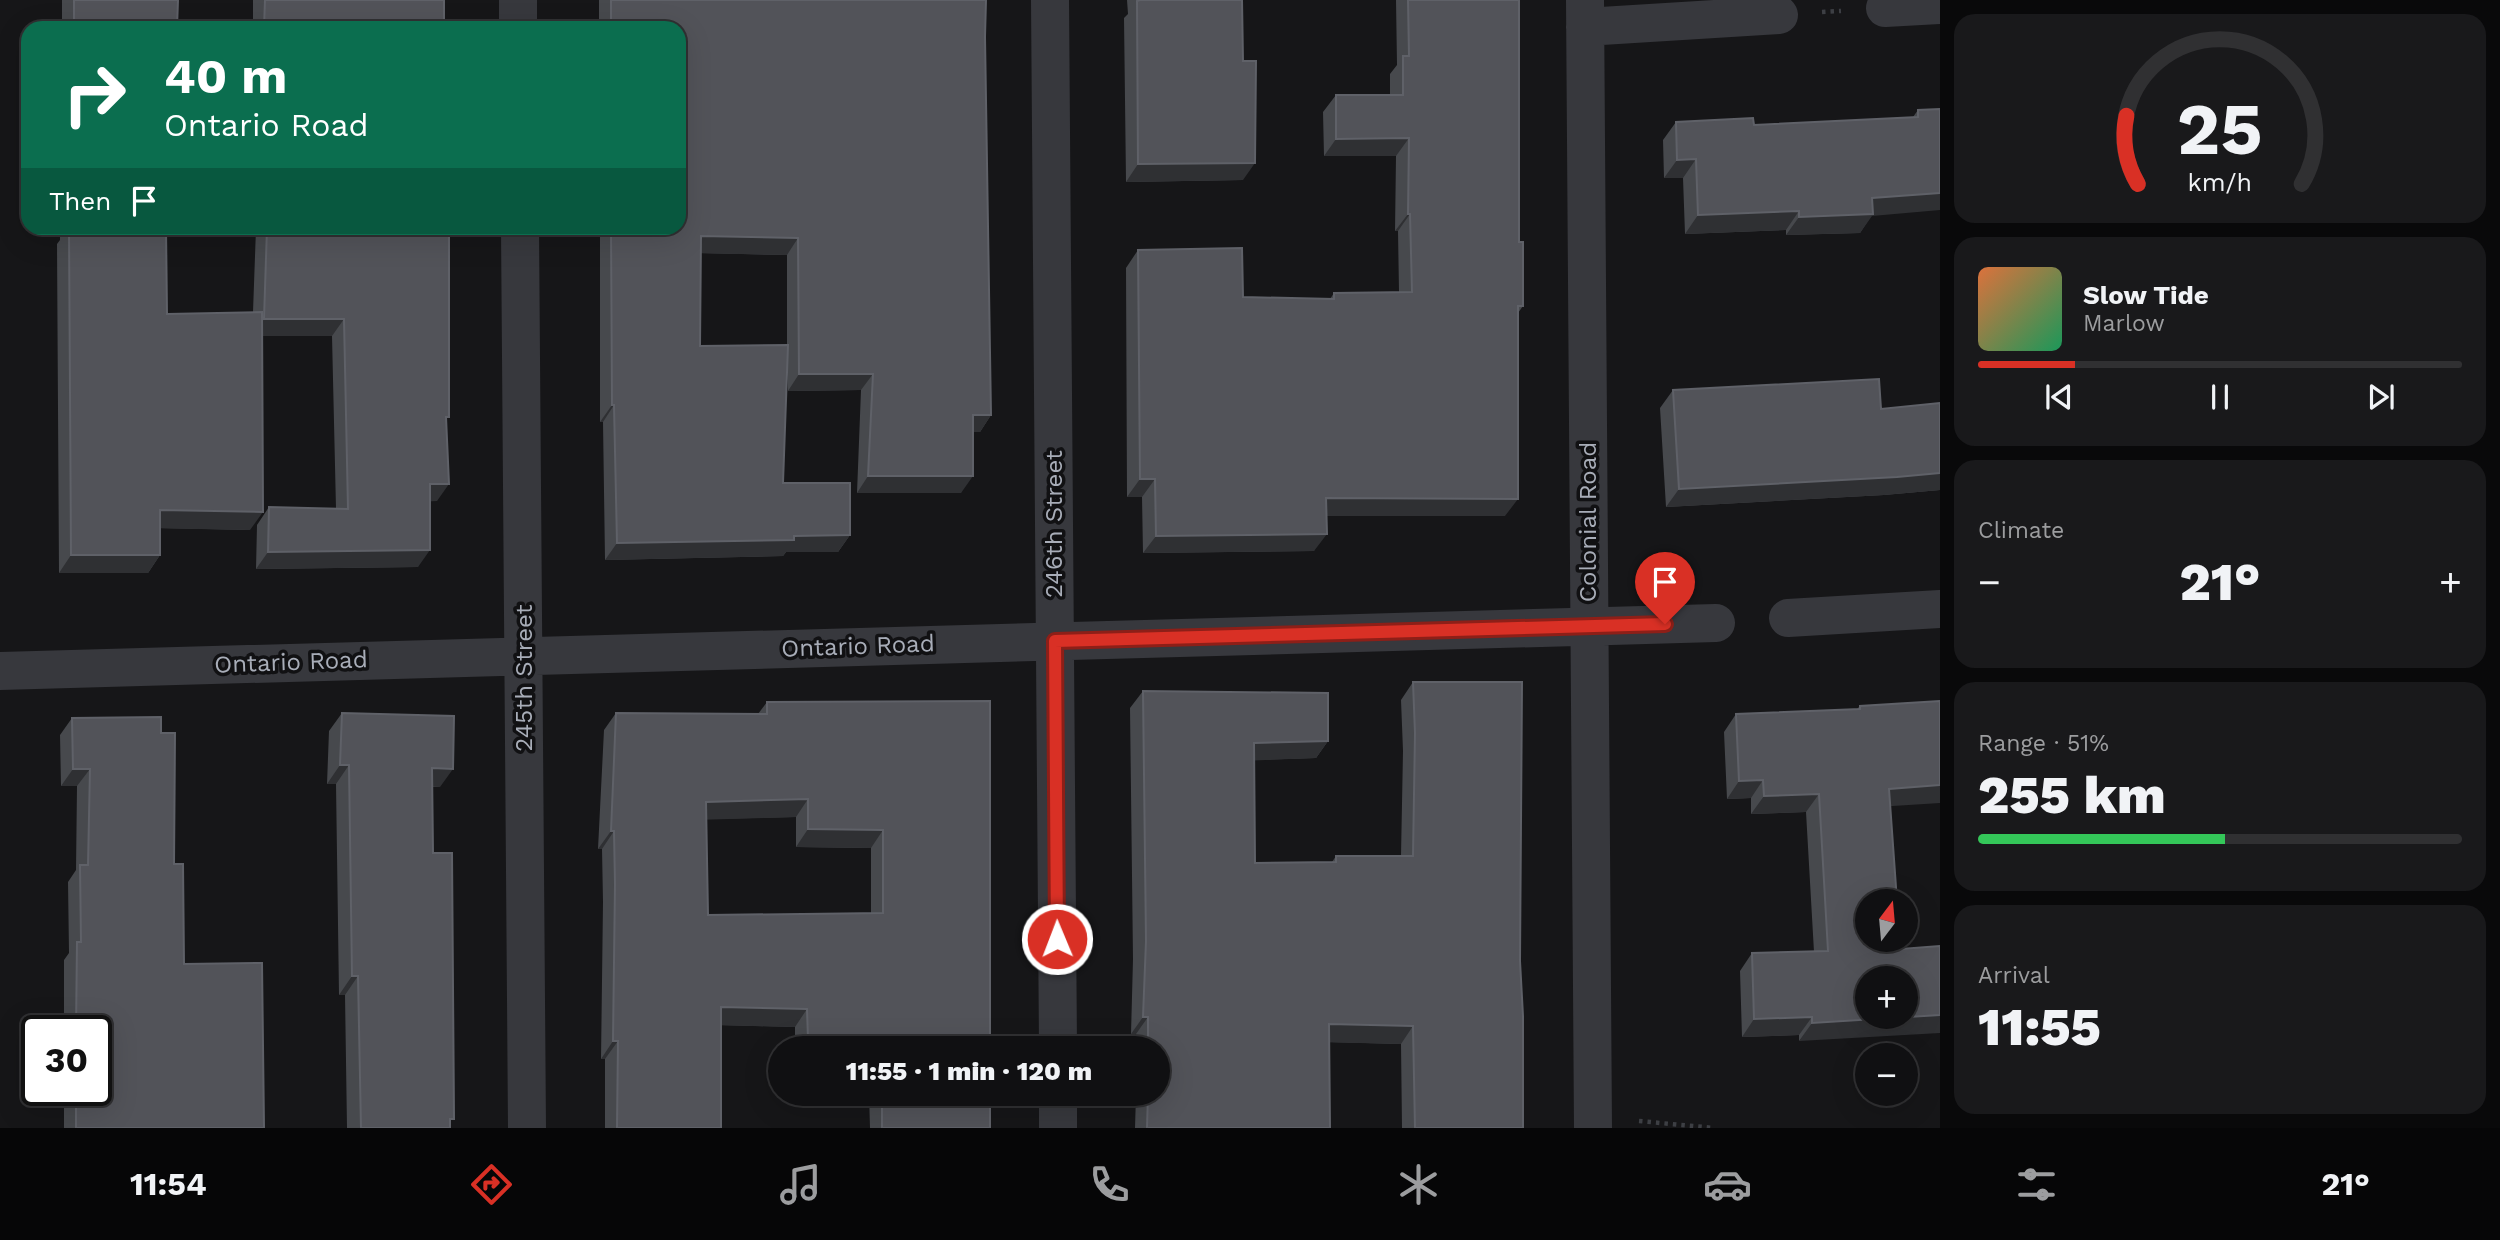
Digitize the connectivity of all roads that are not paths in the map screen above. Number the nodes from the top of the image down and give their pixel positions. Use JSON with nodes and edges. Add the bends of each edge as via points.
{"nodes":[{"id":1,"x":518,"y":0,"type":"edge"},
{"id":2,"x":1050,"y":0,"type":"edge"},
{"id":3,"x":1940,"y":5,"type":"edge"},
{"id":4,"x":1885,"y":8,"type":"road end"},
{"id":5,"x":1585,"y":13,"type":"edge"},
{"id":6,"x":1779,"y":15,"type":"road end"},
{"id":7,"x":518,"y":21,"type":"edge"},
{"id":8,"x":520,"y":235,"type":"edge"},
{"id":9,"x":1940,"y":609,"type":"edge"},
{"id":10,"x":1788,"y":618,"type":"dead end"},
{"id":11,"x":1716,"y":623,"type":"dead end"},
{"id":12,"x":1589,"y":626,"type":"junction"},
{"id":13,"x":1055,"y":641,"type":"junction"},
{"id":14,"x":524,"y":656,"type":"junction"},
{"id":15,"x":0,"y":671,"type":"edge"},
{"id":16,"x":1058,"y":1036,"type":"edge"},
{"id":17,"x":1058,"y":1106,"type":"edge"},
{"id":18,"x":1593,"y":1122,"type":"edge"},
{"id":19,"x":527,"y":1128,"type":"edge"},
{"id":20,"x":1058,"y":1128,"type":"edge"}],
"edges":[{"from":1,"to":7,"type":"street"},
{"from":2,"to":13,"type":"street","name":"246th Street"},
{"from":3,"to":4,"type":"street"},
{"from":5,"to":6,"type":"street"},
{"from":5,"to":12,"type":"street","name":"Colonial Road"},
{"from":8,"to":14,"type":"street","name":"245th Street"},
{"from":9,"to":10,"type":"street"},
{"from":11,"to":12,"type":"street","name":"Ontario Road"},
{"from":12,"to":13,"type":"street","name":"Ontario Road"},
{"from":12,"to":18,"type":"street","name":"Colonial Road"},
{"from":13,"to":14,"type":"street","name":"Ontario Road"},
{"from":13,"to":16,"type":"street","name":"246th Street"},
{"from":14,"to":15,"type":"street","name":"Ontario Road"},
{"from":14,"to":19,"type":"street","name":"245th Street"},
{"from":17,"to":20,"type":"street"}]}
